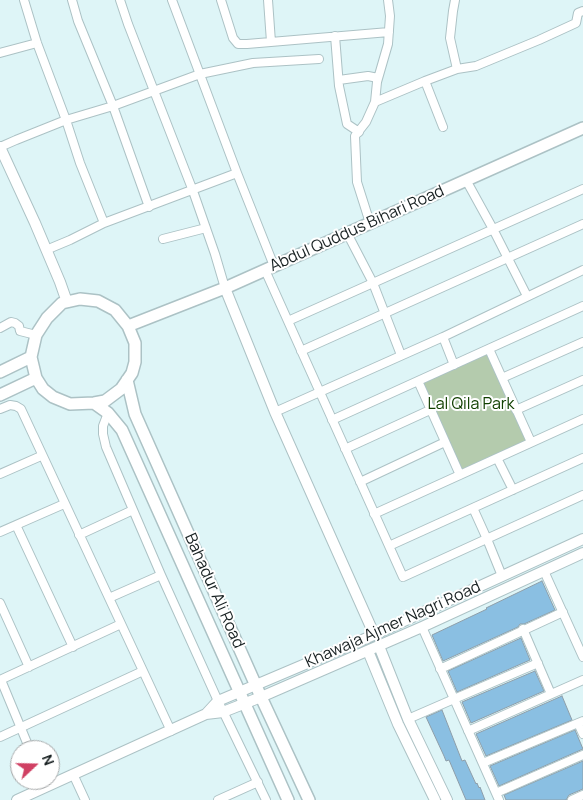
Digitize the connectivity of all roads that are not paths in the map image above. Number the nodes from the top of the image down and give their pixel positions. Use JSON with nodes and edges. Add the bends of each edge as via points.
{"nodes":[{"id":1,"x":24,"y":0,"type":"edge"},
{"id":2,"x":72,"y":0,"type":"edge"},
{"id":3,"x":120,"y":0,"type":"edge"},
{"id":4,"x":172,"y":0,"type":"edge"},
{"id":5,"x":221,"y":0,"type":"edge"},
{"id":6,"x":268,"y":0,"type":"edge"},
{"id":7,"x":388,"y":0,"type":"edge"},
{"id":8,"x":456,"y":0,"type":"edge"},
{"id":9,"x":583,"y":11,"type":"edge"},
{"id":10,"x":580,"y":26,"type":"edge"},
{"id":11,"x":389,"y":32,"type":"junction"},
{"id":12,"x":335,"y":36,"type":"junction"},
{"id":13,"x":271,"y":42,"type":"junction"},
{"id":14,"x":37,"y":43,"type":"junction"},
{"id":15,"x":0,"y":53,"type":"edge"},
{"id":16,"x":319,"y":59,"type":"dead end"},
{"id":17,"x":457,"y":70,"type":"junction"},
{"id":18,"x":200,"y":74,"type":"junction"},
{"id":19,"x":378,"y":78,"type":"junction"},
{"id":20,"x":339,"y":80,"type":"junction"},
{"id":21,"x":425,"y":81,"type":"junction"},
{"id":22,"x":155,"y":91,"type":"junction"},
{"id":23,"x":375,"y":102,"type":"junction"},
{"id":24,"x":113,"y":106,"type":"junction"},
{"id":25,"x":66,"y":120,"type":"junction"},
{"id":26,"x":443,"y":128,"type":"dead end"},
{"id":27,"x":583,"y":128,"type":"edge"},
{"id":28,"x":358,"y":132,"type":"junction"},
{"id":29,"x":0,"y":147,"type":"edge"},
{"id":30,"x":237,"y":173,"type":"junction"},
{"id":31,"x":466,"y":180,"type":"junction"},
{"id":32,"x":583,"y":188,"type":"edge"},
{"id":33,"x":193,"y":191,"type":"junction"},
{"id":34,"x":149,"y":206,"type":"junction"},
{"id":35,"x":104,"y":223,"type":"junction"},
{"id":36,"x":370,"y":223,"type":"junction"},
{"id":37,"x":583,"y":224,"type":"edge"},
{"id":38,"x":206,"y":228,"type":"junction"},
{"id":39,"x":493,"y":229,"type":"junction"},
{"id":40,"x":347,"y":233,"type":"junction"},
{"id":41,"x":163,"y":239,"type":"dead end"},
{"id":42,"x":46,"y":250,"type":"junction"},
{"id":43,"x":508,"y":258,"type":"junction"},
{"id":44,"x":270,"y":268,"type":"junction"},
{"id":45,"x":583,"y":270,"type":"edge"},
{"id":46,"x":373,"y":283,"type":"junction"},
{"id":47,"x":225,"y":288,"type":"junction"},
{"id":48,"x":527,"y":296,"type":"junction"},
{"id":49,"x":67,"y":302,"type":"junction"},
{"id":50,"x":583,"y":306,"type":"edge"},
{"id":51,"x":384,"y":313,"type":"junction"},
{"id":52,"x":288,"y":321,"type":"junction"},
{"id":53,"x":128,"y":326,"type":"junction"},
{"id":54,"x":0,"y":328,"type":"edge"},
{"id":55,"x":36,"y":335,"type":"junction"},
{"id":56,"x":443,"y":336,"type":"junction"},
{"id":57,"x":583,"y":342,"type":"edge"},
{"id":58,"x":489,"y":349,"type":"junction"},
{"id":59,"x":301,"y":351,"type":"junction"},
{"id":60,"x":401,"y":355,"type":"junction"},
{"id":61,"x":31,"y":357,"type":"junction"},
{"id":62,"x":454,"y":365,"type":"junction"},
{"id":63,"x":0,"y":372,"type":"edge"},
{"id":64,"x":36,"y":378,"type":"junction"},
{"id":65,"x":502,"y":378,"type":"junction"},
{"id":66,"x":127,"y":380,"type":"junction"},
{"id":67,"x":583,"y":380,"type":"edge"},
{"id":68,"x":418,"y":381,"type":"junction"},
{"id":69,"x":320,"y":392,"type":"junction"},
{"id":70,"x":0,"y":395,"type":"edge"},
{"id":71,"x":94,"y":403,"type":"junction"},
{"id":72,"x":0,"y":409,"type":"edge"},
{"id":73,"x":430,"y":410,"type":"junction"},
{"id":74,"x":516,"y":410,"type":"junction"},
{"id":75,"x":275,"y":412,"type":"junction"},
{"id":76,"x":108,"y":414,"type":"junction"},
{"id":77,"x":583,"y":419,"type":"edge"},
{"id":78,"x":332,"y":420,"type":"junction"},
{"id":79,"x":445,"y":442,"type":"junction"},
{"id":80,"x":531,"y":442,"type":"junction"},
{"id":81,"x":345,"y":449,"type":"junction"},
{"id":82,"x":41,"y":456,"type":"junction"},
{"id":83,"x":497,"y":458,"type":"junction"},
{"id":84,"x":583,"y":458,"type":"edge"},
{"id":85,"x":0,"y":474,"type":"edge"},
{"id":86,"x":460,"y":475,"type":"junction"},
{"id":87,"x":360,"y":482,"type":"junction"},
{"id":88,"x":513,"y":490,"type":"junction"},
{"id":89,"x":583,"y":495,"type":"edge"},
{"id":90,"x":64,"y":504,"type":"junction"},
{"id":91,"x":473,"y":508,"type":"junction"},
{"id":92,"x":133,"y":510,"type":"junction"},
{"id":93,"x":374,"y":514,"type":"junction"},
{"id":94,"x":16,"y":525,"type":"junction"},
{"id":95,"x":0,"y":532,"type":"edge"},
{"id":96,"x":79,"y":535,"type":"junction"},
{"id":97,"x":487,"y":539,"type":"junction"},
{"id":98,"x":583,"y":539,"type":"edge"},
{"id":99,"x":389,"y":546,"type":"junction"},
{"id":100,"x":583,"y":553,"type":"edge"},
{"id":101,"x":544,"y":571,"type":"junction"},
{"id":102,"x":161,"y":575,"type":"junction"},
{"id":103,"x":502,"y":576,"type":"junction"},
{"id":104,"x":108,"y":598,"type":"junction"},
{"id":105,"x":0,"y":603,"type":"edge"},
{"id":106,"x":563,"y":612,"type":"junction"},
{"id":107,"x":121,"y":624,"type":"junction"},
{"id":108,"x":422,"y":626,"type":"junction"},
{"id":109,"x":523,"y":630,"type":"junction"},
{"id":110,"x":374,"y":634,"type":"junction"},
{"id":111,"x":379,"y":646,"type":"junction"},
{"id":112,"x":73,"y":647,"type":"junction"},
{"id":113,"x":368,"y":650,"type":"junction"},
{"id":114,"x":583,"y":657,"type":"edge"},
{"id":115,"x":538,"y":662,"type":"junction"},
{"id":116,"x":29,"y":667,"type":"junction"},
{"id":117,"x":440,"y":669,"type":"junction"},
{"id":118,"x":143,"y":671,"type":"junction"},
{"id":119,"x":0,"y":680,"type":"edge"},
{"id":120,"x":583,"y":680,"type":"edge"},
{"id":121,"x":256,"y":685,"type":"junction"},
{"id":122,"x":240,"y":692,"type":"junction"},
{"id":123,"x":551,"y":694,"type":"junction"},
{"id":124,"x":261,"y":697,"type":"junction"},
{"id":125,"x":454,"y":699,"type":"junction"},
{"id":126,"x":218,"y":701,"type":"junction"},
{"id":127,"x":245,"y":703,"type":"junction"},
{"id":128,"x":223,"y":712,"type":"junction"},
{"id":129,"x":206,"y":714,"type":"junction"},
{"id":130,"x":408,"y":719,"type":"junction"},
{"id":131,"x":580,"y":722,"type":"edge"},
{"id":132,"x":21,"y":728,"type":"junction"},
{"id":133,"x":171,"y":731,"type":"junction"},
{"id":134,"x":468,"y":731,"type":"junction"},
{"id":135,"x":583,"y":734,"type":"edge"},
{"id":136,"x":0,"y":738,"type":"edge"},
{"id":137,"x":26,"y":740,"type":"edge"},
{"id":138,"x":583,"y":755,"type":"edge"},
{"id":139,"x":483,"y":763,"type":"junction"},
{"id":140,"x":73,"y":774,"type":"junction"},
{"id":141,"x":60,"y":778,"type":"edge"},
{"id":142,"x":258,"y":782,"type":"junction"},
{"id":143,"x":32,"y":790,"type":"edge"},
{"id":144,"x":583,"y":795,"type":"edge"},
{"id":145,"x":498,"y":797,"type":"edge"},
{"id":146,"x":16,"y":800,"type":"edge"},
{"id":147,"x":85,"y":800,"type":"edge"},
{"id":148,"x":218,"y":800,"type":"edge"},
{"id":149,"x":266,"y":800,"type":"edge"},
{"id":150,"x":288,"y":800,"type":"edge"},
{"id":151,"x":309,"y":800,"type":"edge"},
{"id":152,"x":435,"y":800,"type":"edge"},
{"id":153,"x":447,"y":800,"type":"edge"},
{"id":154,"x":572,"y":800,"type":"edge"}],
"edges":[{"from":1,"to":14,"type":"street"},
{"from":2,"to":24,"type":"street"},
{"from":3,"to":22,"type":"street"},
{"from":4,"to":18,"type":"street"},
{"from":5,"to":13,"type":"street","via":[[235,42]]},
{"from":6,"to":13,"type":"street"},
{"from":7,"to":11,"type":"street"},
{"from":8,"to":17,"type":"street","via":[[450,38]]},
{"from":9,"to":10,"type":"street","via":[[578,13]]},
{"from":10,"to":17,"type":"street","via":[[476,66]]},
{"from":11,"to":12,"type":"street"},
{"from":11,"to":19,"type":"street"},
{"from":12,"to":13,"type":"street"},
{"from":12,"to":20,"type":"street"},
{"from":14,"to":15,"type":"street"},
{"from":14,"to":25,"type":"street"},
{"from":16,"to":18,"type":"street","via":[[253,63]]},
{"from":17,"to":21,"type":"street"},
{"from":18,"to":22,"type":"street"},
{"from":18,"to":30,"type":"street"},
{"from":19,"to":20,"type":"street","via":[[368,76]]},
{"from":19,"to":23,"type":"street"},
{"from":20,"to":28,"type":"street","via":[[347,124]]},
{"from":21,"to":23,"type":"street"},
{"from":21,"to":26,"type":"street"},
{"from":22,"to":24,"type":"street"},
{"from":22,"to":33,"type":"street"},
{"from":23,"to":28,"type":"street"},
{"from":24,"to":25,"type":"street"},
{"from":24,"to":34,"type":"street"},
{"from":25,"to":29,"type":"street"},
{"from":25,"to":35,"type":"street"},
{"from":27,"to":31,"type":"main road","name":"Abdul Quddus Bihari Road"},
{"from":28,"to":36,"type":"street","via":[[355,136],[358,182]]},
{"from":29,"to":42,"type":"street"},
{"from":30,"to":33,"type":"street"},
{"from":30,"to":44,"type":"street"},
{"from":31,"to":36,"type":"main road","name":"Abdul Quddus Bihari Road"},
{"from":31,"to":39,"type":"street"},
{"from":32,"to":39,"type":"street"},
{"from":33,"to":34,"type":"street"},
{"from":33,"to":38,"type":"street"},
{"from":34,"to":35,"type":"street"},
{"from":35,"to":42,"type":"street"},
{"from":36,"to":40,"type":"main road","name":"Abdul Quddus Bihari Road"},
{"from":37,"to":43,"type":"street"},
{"from":38,"to":41,"type":"street"},
{"from":38,"to":47,"type":"street"},
{"from":39,"to":43,"type":"street"},
{"from":39,"to":46,"type":"street"},
{"from":40,"to":44,"type":"main road","name":"Abdul Quddus Bihari Road"},
{"from":40,"to":46,"type":"street"},
{"from":42,"to":49,"type":"street"},
{"from":43,"to":48,"type":"street"},
{"from":43,"to":51,"type":"street"},
{"from":44,"to":47,"type":"main road","name":"Abdul Quddus Bihari Road"},
{"from":44,"to":52,"type":"street"},
{"from":45,"to":48,"type":"street"},
{"from":46,"to":51,"type":"street"},
{"from":46,"to":52,"type":"street"},
{"from":47,"to":53,"type":"main road","name":"Abdul Quddus Bihari Road"},
{"from":47,"to":75,"type":"street"},
{"from":48,"to":56,"type":"street"},
{"from":49,"to":53,"type":"main road","via":[[80,299],[98,302],[115,310]]},
{"from":49,"to":55,"type":"main road","via":[[47,318]]},
{"from":50,"to":58,"type":"street"},
{"from":51,"to":59,"type":"street"},
{"from":51,"to":60,"type":"street"},
{"from":52,"to":59,"type":"street"},
{"from":53,"to":66,"type":"main road","via":[[135,343],[135,362]]},
{"from":54,"to":55,"type":"street","via":[[11,322],[20,331]]},
{"from":55,"to":61,"type":"main road"},
{"from":56,"to":60,"type":"street"},
{"from":56,"to":62,"type":"street"},
{"from":57,"to":65,"type":"street"},
{"from":58,"to":62,"type":"street"},
{"from":58,"to":65,"type":"street"},
{"from":59,"to":69,"type":"street"},
{"from":60,"to":69,"type":"street"},
{"from":61,"to":63,"type":"main road"},
{"from":61,"to":64,"type":"main road"},
{"from":62,"to":68,"type":"street"},
{"from":64,"to":70,"type":"main road"},
{"from":64,"to":71,"type":"main road","via":[[53,397],[70,404]]},
{"from":65,"to":74,"type":"street"},
{"from":66,"to":71,"type":"main road","via":[[122,389],[105,401]]},
{"from":66,"to":121,"type":"main road","name":"Bahadur Ali Road","via":[[135,414]]},
{"from":67,"to":74,"type":"street"},
{"from":68,"to":73,"type":"street"},
{"from":68,"to":78,"type":"street"},
{"from":69,"to":75,"type":"street"},
{"from":69,"to":78,"type":"street"},
{"from":71,"to":76,"type":"main road","name":"Bahadur Ali Road"},
{"from":72,"to":82,"type":"street","via":[[16,406],[21,410]]},
{"from":73,"to":79,"type":"street"},
{"from":73,"to":81,"type":"street"},
{"from":74,"to":80,"type":"street"},
{"from":75,"to":110,"type":"street"},
{"from":76,"to":92,"type":"street","via":[[103,426],[106,447]]},
{"from":76,"to":122,"type":"main road","name":"Bahadur Ali Road","via":[[122,430]]},
{"from":77,"to":80,"type":"street"},
{"from":78,"to":81,"type":"street"},
{"from":79,"to":86,"type":"street"},
{"from":79,"to":87,"type":"street"},
{"from":80,"to":83,"type":"street"},
{"from":81,"to":87,"type":"street"},
{"from":82,"to":85,"type":"street"},
{"from":82,"to":90,"type":"street"},
{"from":83,"to":86,"type":"street"},
{"from":83,"to":88,"type":"street"},
{"from":84,"to":88,"type":"street"},
{"from":86,"to":93,"type":"street"},
{"from":87,"to":93,"type":"street"},
{"from":88,"to":91,"type":"street"},
{"from":89,"to":97,"type":"street"},
{"from":90,"to":94,"type":"street"},
{"from":90,"to":96,"type":"street"},
{"from":91,"to":97,"type":"street"},
{"from":91,"to":99,"type":"street"},
{"from":92,"to":96,"type":"street"},
{"from":92,"to":102,"type":"street"},
{"from":93,"to":99,"type":"street"},
{"from":94,"to":95,"type":"street"},
{"from":94,"to":112,"type":"street"},
{"from":96,"to":104,"type":"street"},
{"from":97,"to":99,"type":"street","via":[[403,577]]},
{"from":97,"to":103,"type":"street"},
{"from":98,"to":103,"type":"street","name":"Khawaja Ajmer Nagri Road"},
{"from":100,"to":101,"type":"street","name":"Khawaja Ajmer Nagri Road"},
{"from":101,"to":106,"type":"street"},
{"from":101,"to":108,"type":"street","name":"Khawaja Ajmer Nagri Road"},
{"from":102,"to":104,"type":"street"},
{"from":102,"to":126,"type":"street"},
{"from":103,"to":110,"type":"street","name":"Khawaja Ajmer Nagri Road"},
{"from":104,"to":107,"type":"street"},
{"from":105,"to":116,"type":"street"},
{"from":106,"to":109,"type":"street"},
{"from":106,"to":114,"type":"street"},
{"from":107,"to":112,"type":"street"},
{"from":107,"to":118,"type":"street"},
{"from":108,"to":111,"type":"street","name":"Khawaja Ajmer Nagri Road"},
{"from":108,"to":117,"type":"street"},
{"from":109,"to":115,"type":"street"},
{"from":109,"to":117,"type":"street"},
{"from":110,"to":121,"type":"street","name":"Khawaja Ajmer Nagri Road"},
{"from":111,"to":113,"type":"street","name":"Khawaja Ajmer Nagri Road"},
{"from":111,"to":130,"type":"street"},
{"from":112,"to":116,"type":"street"},
{"from":113,"to":124,"type":"street","name":"Khawaja Ajmer Nagri Road"},
{"from":113,"to":152,"type":"street","via":[[398,724]]},
{"from":115,"to":123,"type":"street"},
{"from":115,"to":125,"type":"street"},
{"from":116,"to":119,"type":"street"},
{"from":117,"to":125,"type":"street"},
{"from":118,"to":132,"type":"street"},
{"from":118,"to":133,"type":"street"},
{"from":119,"to":132,"type":"street"},
{"from":120,"to":123,"type":"street"},
{"from":121,"to":122,"type":"street","name":"Khawaja Ajmer Nagri Road"},
{"from":121,"to":124,"type":"main road","name":"Bahadur Ali Road"},
{"from":122,"to":126,"type":"street","name":"Khawaja Ajmer Nagri Road"},
{"from":122,"to":127,"type":"main road","name":"Bahadur Ali Road"},
{"from":123,"to":134,"type":"street"},
{"from":124,"to":127,"type":"street","name":"Khawaja Ajmer Nagri Road"},
{"from":124,"to":151,"type":"main road","name":"Bahadur Ali Road"},
{"from":125,"to":130,"type":"street"},
{"from":125,"to":134,"type":"street"},
{"from":126,"to":128,"type":"street"},
{"from":126,"to":129,"type":"street","name":"Khawaja Ajmer Nagri Road"},
{"from":127,"to":128,"type":"street","name":"Khawaja Ajmer Nagri Road"},
{"from":127,"to":150,"type":"main road","name":"Bahadur Ali Road"},
{"from":128,"to":129,"type":"street","name":"Khawaja Ajmer Nagri Road"},
{"from":128,"to":142,"type":"street"},
{"from":129,"to":133,"type":"street","name":"Khawaja Ajmer Nagri Road"},
{"from":130,"to":153,"type":"street"},
{"from":131,"to":135,"type":"street"},
{"from":131,"to":139,"type":"street"},
{"from":132,"to":136,"type":"street"},
{"from":132,"to":137,"type":"street"},
{"from":133,"to":140,"type":"street","name":"Khawaja Ajmer Nagri Road"},
{"from":134,"to":139,"type":"street"},
{"from":138,"to":145,"type":"street"},
{"from":139,"to":145,"type":"street"},
{"from":140,"to":141,"type":"street","name":"Khawaja Ajmer Nagri Road"},
{"from":140,"to":147,"type":"street"},
{"from":142,"to":148,"type":"street"},
{"from":142,"to":149,"type":"street"},
{"from":143,"to":146,"type":"street","name":"Khawaja Ajmer Nagri Road"},
{"from":144,"to":154,"type":"street"}]}
